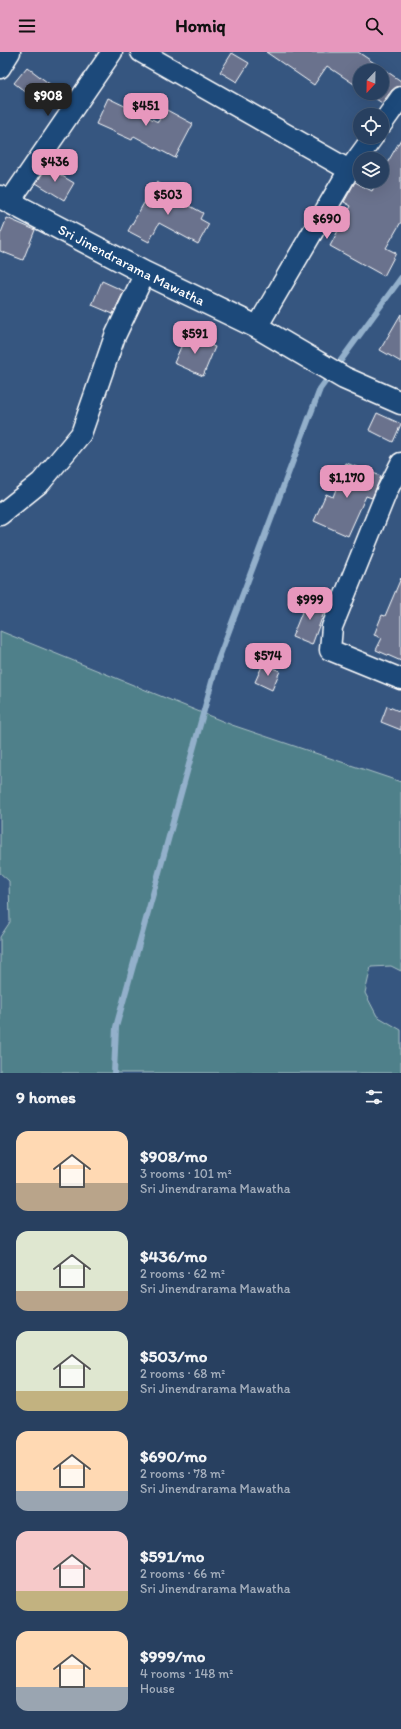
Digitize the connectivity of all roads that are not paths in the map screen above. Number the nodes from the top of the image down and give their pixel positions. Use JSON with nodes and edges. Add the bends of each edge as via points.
{"nodes":[{"id":1,"x":10,"y":52,"type":"edge"},
{"id":2,"x":112,"y":52,"type":"edge"},
{"id":3,"x":141,"y":52,"type":"edge"},
{"id":4,"x":0,"y":68,"type":"edge"},
{"id":5,"x":401,"y":97,"type":"edge"},
{"id":6,"x":389,"y":114,"type":"edge"},
{"id":7,"x":368,"y":144,"type":"edge"},
{"id":8,"x":349,"y":170,"type":"junction"},
{"id":9,"x":5,"y":199,"type":"edge"},
{"id":10,"x":145,"y":273,"type":"junction"},
{"id":11,"x":257,"y":327,"type":"junction"},
{"id":12,"x":401,"y":403,"type":"edge"},
{"id":13,"x":401,"y":463,"type":"edge"},
{"id":14,"x":0,"y":515,"type":"edge"},
{"id":15,"x":401,"y":679,"type":"edge"}],
"edges":[{"from":1,"to":4,"type":"street"},
{"from":2,"to":9,"type":"street"},
{"from":3,"to":8,"type":"street"},
{"from":5,"to":6,"type":"street"},
{"from":7,"to":8,"type":"street"},
{"from":8,"to":11,"type":"street"},
{"from":9,"to":10,"type":"main road","name":"Sri Jinendrarama Mawatha"},
{"from":10,"to":11,"type":"main road","name":"Sri Jinendrarama Mawatha"},
{"from":10,"to":14,"type":"street","via":[[116,336],[82,434],[41,482]]},
{"from":11,"to":12,"type":"main road","name":"Sri Jinendrarama Mawatha","via":[[335,372]]},
{"from":13,"to":15,"type":"street","via":[[387,491],[332,628],[330,650]]}]}
